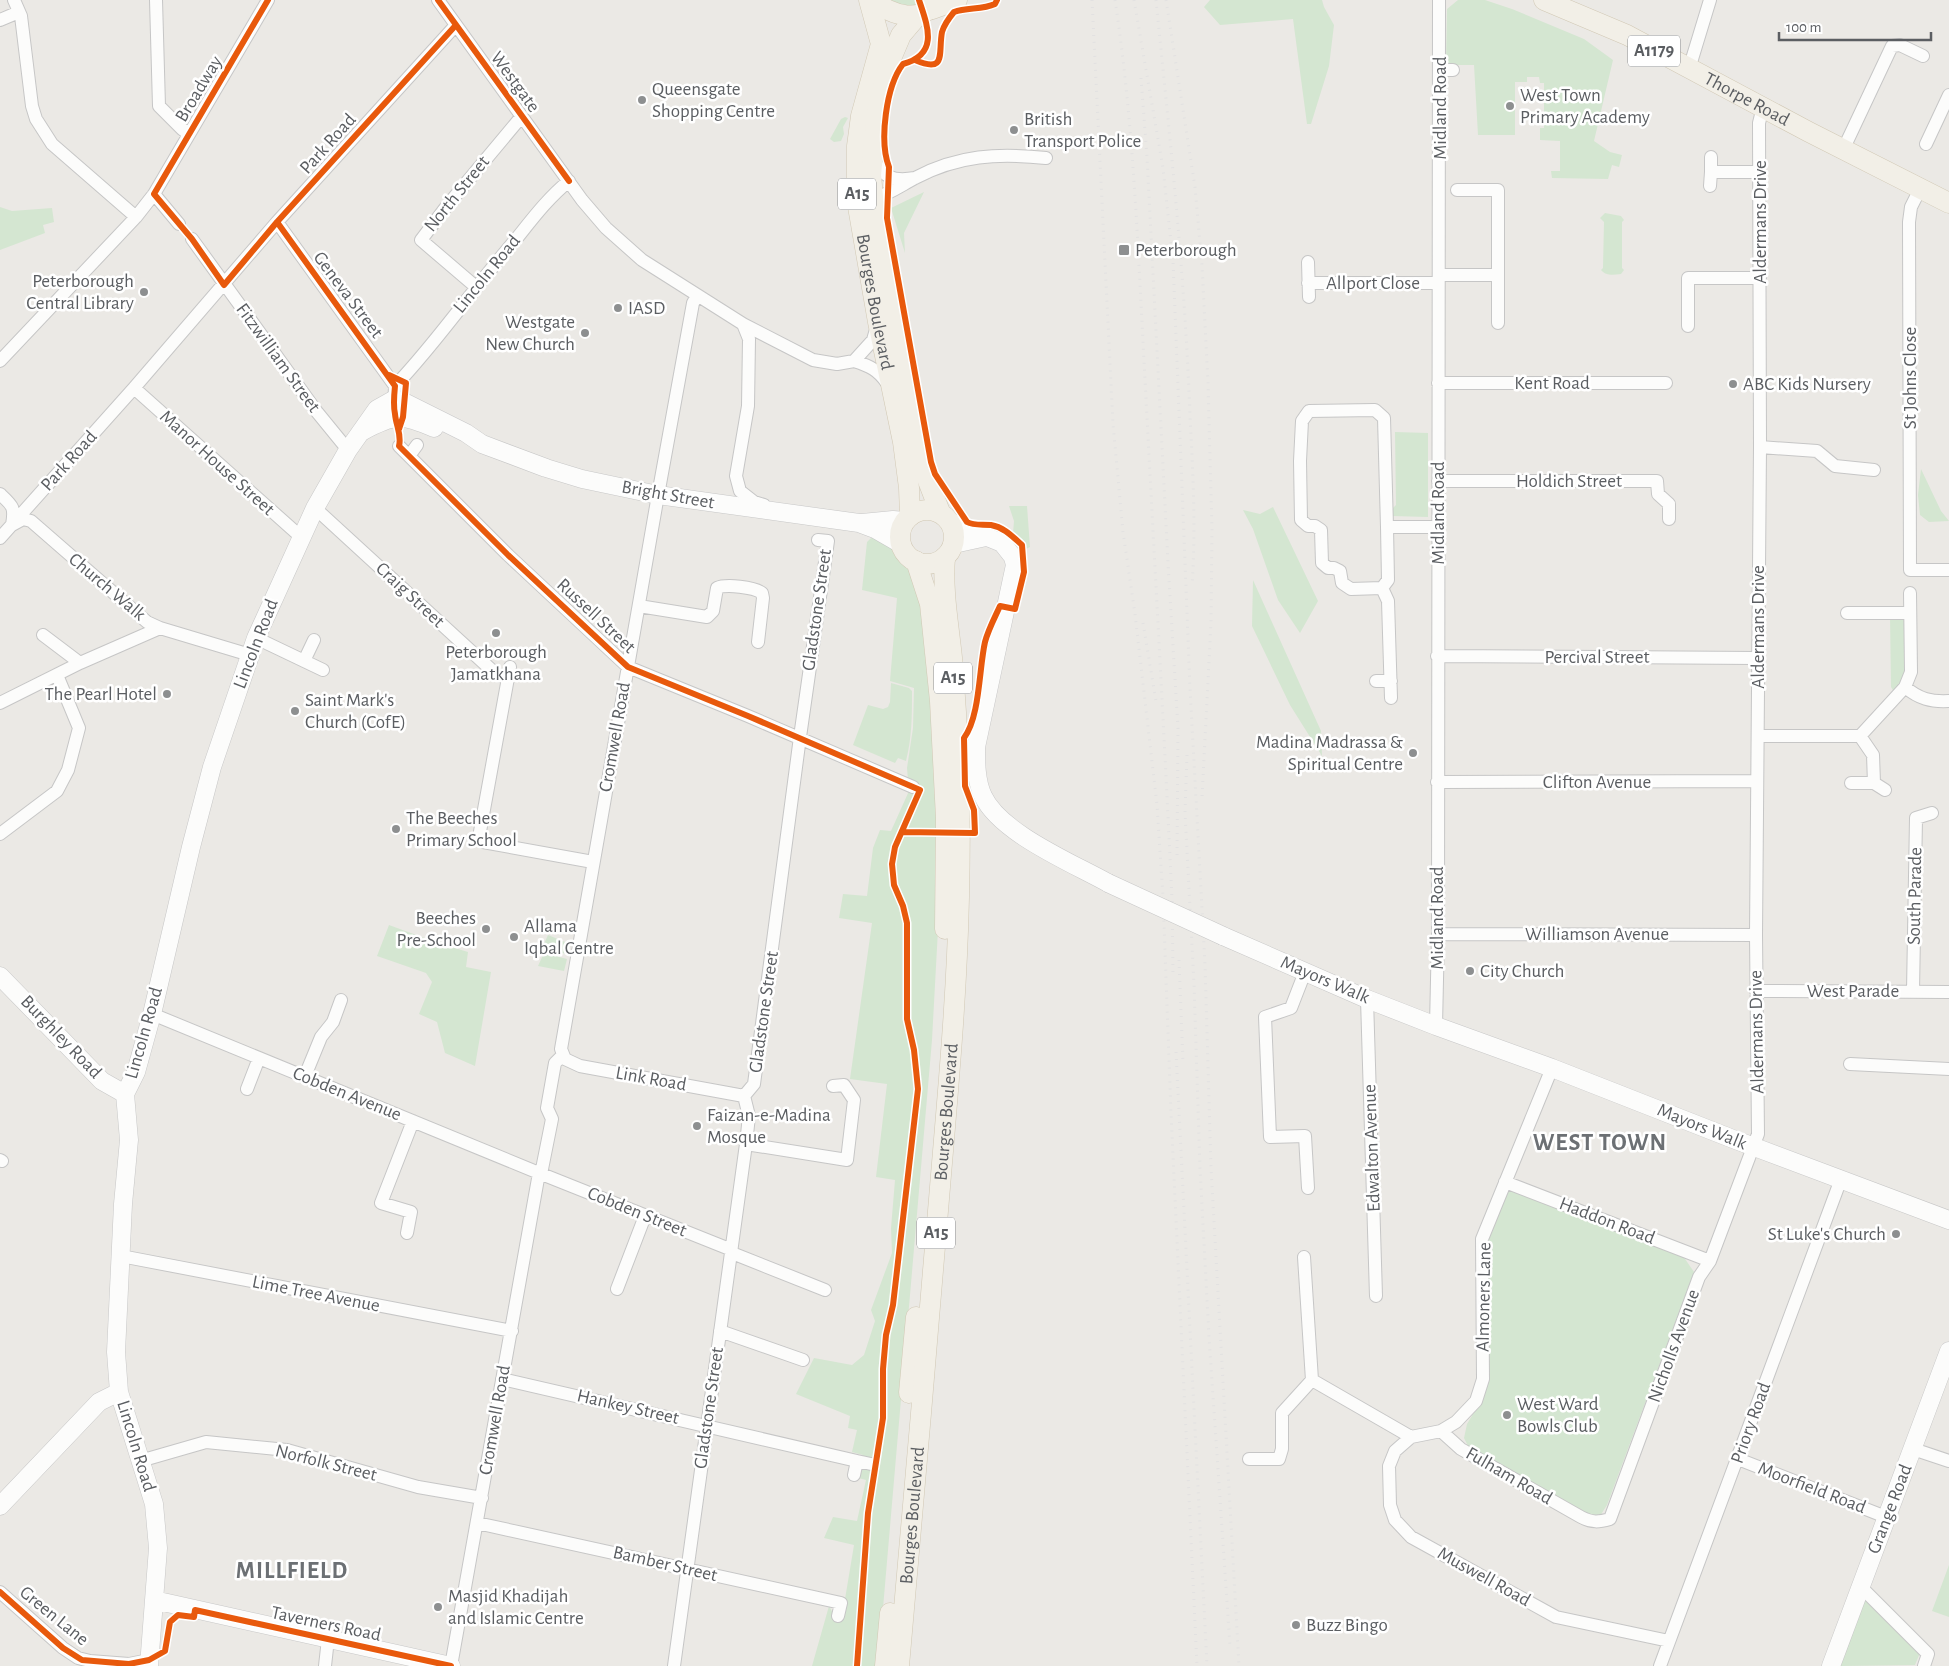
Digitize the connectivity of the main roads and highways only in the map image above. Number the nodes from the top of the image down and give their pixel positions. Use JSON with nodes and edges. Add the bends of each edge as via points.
{"nodes":[{"id":1,"x":869,"y":0,"type":"edge"},
{"id":2,"x":874,"y":0,"type":"edge"},
{"id":3,"x":957,"y":0,"type":"edge"},
{"id":4,"x":1544,"y":0,"type":"edge"},
{"id":5,"x":928,"y":8,"type":"edge"},
{"id":6,"x":1949,"y":203,"type":"edge"},
{"id":7,"x":945,"y":517,"type":"junction"},
{"id":8,"x":908,"y":518,"type":"junction"},
{"id":9,"x":949,"y":550,"type":"junction"},
{"id":10,"x":916,"y":561,"type":"junction"},
{"id":11,"x":885,"y":1666,"type":"edge"},
{"id":12,"x":899,"y":1666,"type":"edge"}],
"edges":[{"from":1,"to":8,"type":"main road","name":"Bourges Boulevard","number":"A15","via":[[881,44],[861,116],[857,146],[857,201],[904,451]]},
{"from":2,"to":5,"type":"main road","via":[[883,8],[906,16]]},
{"from":3,"to":5,"type":"main road"},
{"from":4,"to":6,"type":"main road","name":"Thorpe Road","number":"A1179","via":[[1628,36]]},
{"from":5,"to":7,"type":"main road","name":"Bourges Boulevard","number":"A15","via":[[901,35],[890,60],[877,111],[871,175],[880,247],[923,468]]},
{"from":7,"to":8,"type":"main road","via":[[924,510]]},
{"from":7,"to":9,"type":"main road","number":"A15","via":[[954,536]]},
{"from":8,"to":10,"type":"main road","number":"A15","via":[[901,528],[901,544],[909,557]]},
{"from":9,"to":10,"type":"main road","via":[[931,564]]},
{"from":9,"to":12,"type":"main road","name":"Bourges Boulevard","number":"A15","via":[[944,579],[959,766],[958,943]]},
{"from":10,"to":11,"type":"main road","name":"Bourges Boulevard","number":"A15","via":[[930,604],[940,701],[946,818],[945,923],[941,1013]]}]}
